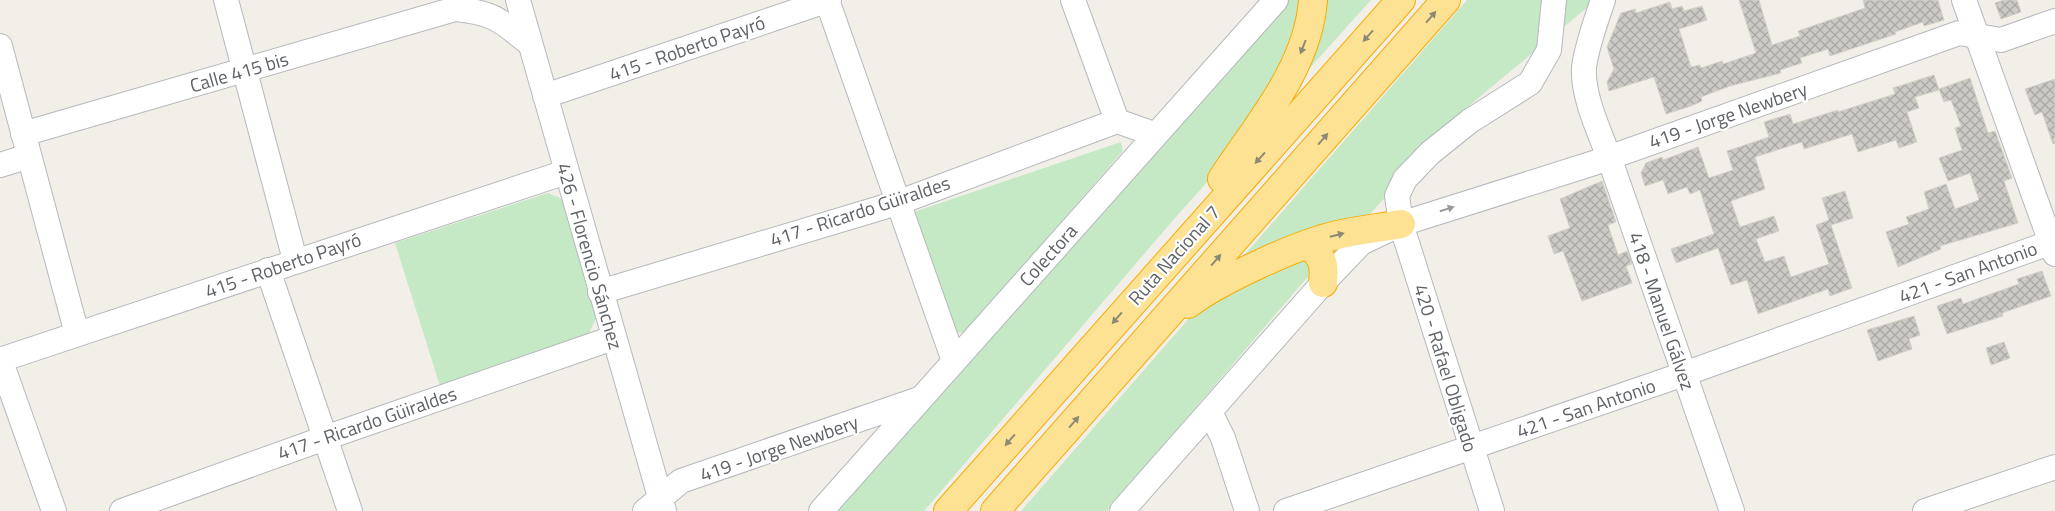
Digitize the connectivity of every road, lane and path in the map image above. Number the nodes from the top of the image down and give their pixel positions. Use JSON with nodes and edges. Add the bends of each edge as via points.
{"nodes":[{"id":1,"x":226,"y":0,"type":"edge"},
{"id":2,"x":518,"y":0,"type":"edge"},
{"id":3,"x":828,"y":0,"type":"edge"},
{"id":4,"x":1073,"y":0,"type":"edge"},
{"id":5,"x":1276,"y":0,"type":"edge"},
{"id":6,"x":1313,"y":0,"type":"edge"},
{"id":7,"x":1401,"y":0,"type":"edge"},
{"id":8,"x":1446,"y":0,"type":"edge"},
{"id":9,"x":1554,"y":0,"type":"edge"},
{"id":10,"x":1604,"y":0,"type":"edge"},
{"id":11,"x":1964,"y":0,"type":"edge"},
{"id":12,"x":460,"y":5,"type":"edge"},
{"id":13,"x":2055,"y":21,"type":"edge"},
{"id":14,"x":1978,"y":36,"type":"junction"},
{"id":15,"x":530,"y":44,"type":"junction"},
{"id":16,"x":0,"y":46,"type":"edge"},
{"id":17,"x":244,"y":71,"type":"junction"},
{"id":18,"x":545,"y":96,"type":"junction"},
{"id":19,"x":1117,"y":121,"type":"junction"},
{"id":20,"x":1154,"y":134,"type":"junction"},
{"id":21,"x":26,"y":145,"type":"junction"},
{"id":22,"x":1609,"y":157,"type":"junction"},
{"id":23,"x":0,"y":165,"type":"edge"},
{"id":24,"x":566,"y":172,"type":"junction"},
{"id":25,"x":897,"y":203,"type":"junction"},
{"id":26,"x":1401,"y":224,"type":"junction"},
{"id":27,"x":1308,"y":246,"type":"junction"},
{"id":28,"x":2054,"y":246,"type":"edge"},
{"id":29,"x":296,"y":260,"type":"junction"},
{"id":30,"x":268,"y":270,"type":"junction"},
{"id":31,"x":1153,"y":278,"type":"junction"},
{"id":32,"x":1323,"y":283,"type":"junction"},
{"id":33,"x":600,"y":292,"type":"junction"},
{"id":34,"x":77,"y":334,"type":"junction"},
{"id":35,"x":613,"y":338,"type":"junction"},
{"id":36,"x":1143,"y":342,"type":"junction"},
{"id":37,"x":0,"y":359,"type":"edge"},
{"id":38,"x":954,"y":361,"type":"junction"},
{"id":39,"x":1684,"y":374,"type":"junction"},
{"id":40,"x":920,"y":398,"type":"junction"},
{"id":41,"x":1210,"y":412,"type":"junction"},
{"id":42,"x":325,"y":438,"type":"junction"},
{"id":43,"x":1471,"y":447,"type":"junction"},
{"id":44,"x":2055,"y":467,"type":"edge"},
{"id":45,"x":656,"y":507,"type":"edge"},
{"id":46,"x":54,"y":511,"type":"edge"},
{"id":47,"x":122,"y":511,"type":"edge"},
{"id":48,"x":350,"y":511,"type":"edge"},
{"id":49,"x":821,"y":511,"type":"edge"},
{"id":50,"x":948,"y":511,"type":"edge"},
{"id":51,"x":995,"y":511,"type":"edge"},
{"id":52,"x":1122,"y":511,"type":"edge"},
{"id":53,"x":1247,"y":511,"type":"edge"},
{"id":54,"x":1286,"y":511,"type":"edge"},
{"id":55,"x":1492,"y":511,"type":"edge"},
{"id":56,"x":1732,"y":511,"type":"edge"},
{"id":57,"x":1925,"y":511,"type":"edge"}],
"edges":[{"from":1,"to":17,"type":"street"},
{"from":2,"to":15,"type":"street","name":"426 - Florencio Sánchez"},
{"from":3,"to":18,"type":"street","name":"415 - Roberto Payró"},
{"from":3,"to":25,"type":"street"},
{"from":4,"to":19,"type":"street"},
{"from":5,"to":20,"type":"street","name":"Colectora"},
{"from":6,"to":31,"type":"highway","one_way":true,"via":[[1311,20],[1295,66]]},
{"from":7,"to":31,"type":"highway","name":"Ruta Nacional 7","one_way":true},
{"from":36,"to":8,"type":"highway","name":"Ruta Nacional 7","one_way":true},
{"from":9,"to":26,"type":"street","name":"420 - Rafael Obligado","via":[[1549,50],[1530,83],[1470,121],[1430,153],[1405,180],[1397,196]]},
{"from":10,"to":22,"type":"street","name":"418 - Manuel Gálvez","via":[[1584,68],[1590,112]]},
{"from":11,"to":14,"type":"street"},
{"from":12,"to":15,"type":"street","name":"Calle 415 bis","via":[[495,18]]},
{"from":12,"to":17,"type":"street","name":"Calle 415 bis"},
{"from":13,"to":14,"type":"street","name":"419 - Jorge Newbery","via":[[2002,40]]},
{"from":14,"to":22,"type":"street","name":"419 - Jorge Newbery","via":[[1959,33]]},
{"from":14,"to":28,"type":"street"},
{"from":15,"to":18,"type":"street","name":"426 - Florencio Sánchez"},
{"from":16,"to":21,"type":"street"},
{"from":17,"to":21,"type":"street","name":"Calle 415 bis"},
{"from":17,"to":29,"type":"street"},
{"from":18,"to":24,"type":"street","name":"426 - Florencio Sánchez"},
{"from":19,"to":20,"type":"street"},
{"from":19,"to":25,"type":"street","name":"417 - Ricardo Güiraldes"},
{"from":20,"to":38,"type":"street","name":"Colectora"},
{"from":21,"to":23,"type":"street","name":"Calle 415 bis"},
{"from":21,"to":34,"type":"street"},
{"from":26,"to":22,"type":"street","name":"419 - Jorge Newbery","one_way":true},
{"from":22,"to":39,"type":"street","name":"418 - Manuel Gálvez"},
{"from":24,"to":29,"type":"street","name":"415 - Roberto Payró"},
{"from":24,"to":33,"type":"street","name":"426 - Florencio Sánchez"},
{"from":25,"to":33,"type":"street","name":"417 - Ricardo Güiraldes"},
{"from":25,"to":38,"type":"street"},
{"from":27,"to":26,"type":"highway","one_way":true,"via":[[1335,235]]},
{"from":26,"to":32,"type":"street","via":[[1361,243]]},
{"from":26,"to":43,"type":"street","name":"420 - Rafael Obligado"},
{"from":27,"to":32,"type":"highway","via":[[1322,259],[1325,269]]},
{"from":27,"to":36,"type":"highway","via":[[1222,284],[1191,303]]},
{"from":28,"to":39,"type":"street","name":"421 - San Antonio"},
{"from":29,"to":30,"type":"street","name":"415 - Roberto Payró"},
{"from":30,"to":34,"type":"street","name":"415 - Roberto Payró"},
{"from":30,"to":42,"type":"street"},
{"from":31,"to":50,"type":"highway","name":"Ruta Nacional 7","one_way":true},
{"from":32,"to":41,"type":"street"},
{"from":33,"to":35,"type":"street","name":"426 - Florencio Sánchez"},
{"from":34,"to":37,"type":"street","name":"415 - Roberto Payró"},
{"from":35,"to":42,"type":"street","name":"417 - Ricardo Güiraldes"},
{"from":35,"to":45,"type":"street","name":"426 - Florencio Sánchez"},
{"from":51,"to":36,"type":"highway","name":"Ruta Nacional 7","one_way":true},
{"from":37,"to":46,"type":"street"},
{"from":38,"to":40,"type":"street","name":"Colectora"},
{"from":39,"to":43,"type":"street","name":"421 - San Antonio"},
{"from":39,"to":56,"type":"street","name":"418 - Manuel Gálvez"},
{"from":40,"to":45,"type":"street","name":"419 - Jorge Newbery","via":[[681,482]]},
{"from":40,"to":49,"type":"street","name":"Colectora"},
{"from":41,"to":52,"type":"street"},
{"from":41,"to":53,"type":"street","via":[[1223,438]]},
{"from":42,"to":47,"type":"street","name":"417 - Ricardo Güiraldes"},
{"from":42,"to":48,"type":"street"},
{"from":43,"to":54,"type":"street","name":"421 - San Antonio"},
{"from":43,"to":55,"type":"street","name":"420 - Rafael Obligado"},
{"from":44,"to":57,"type":"street"}]}
